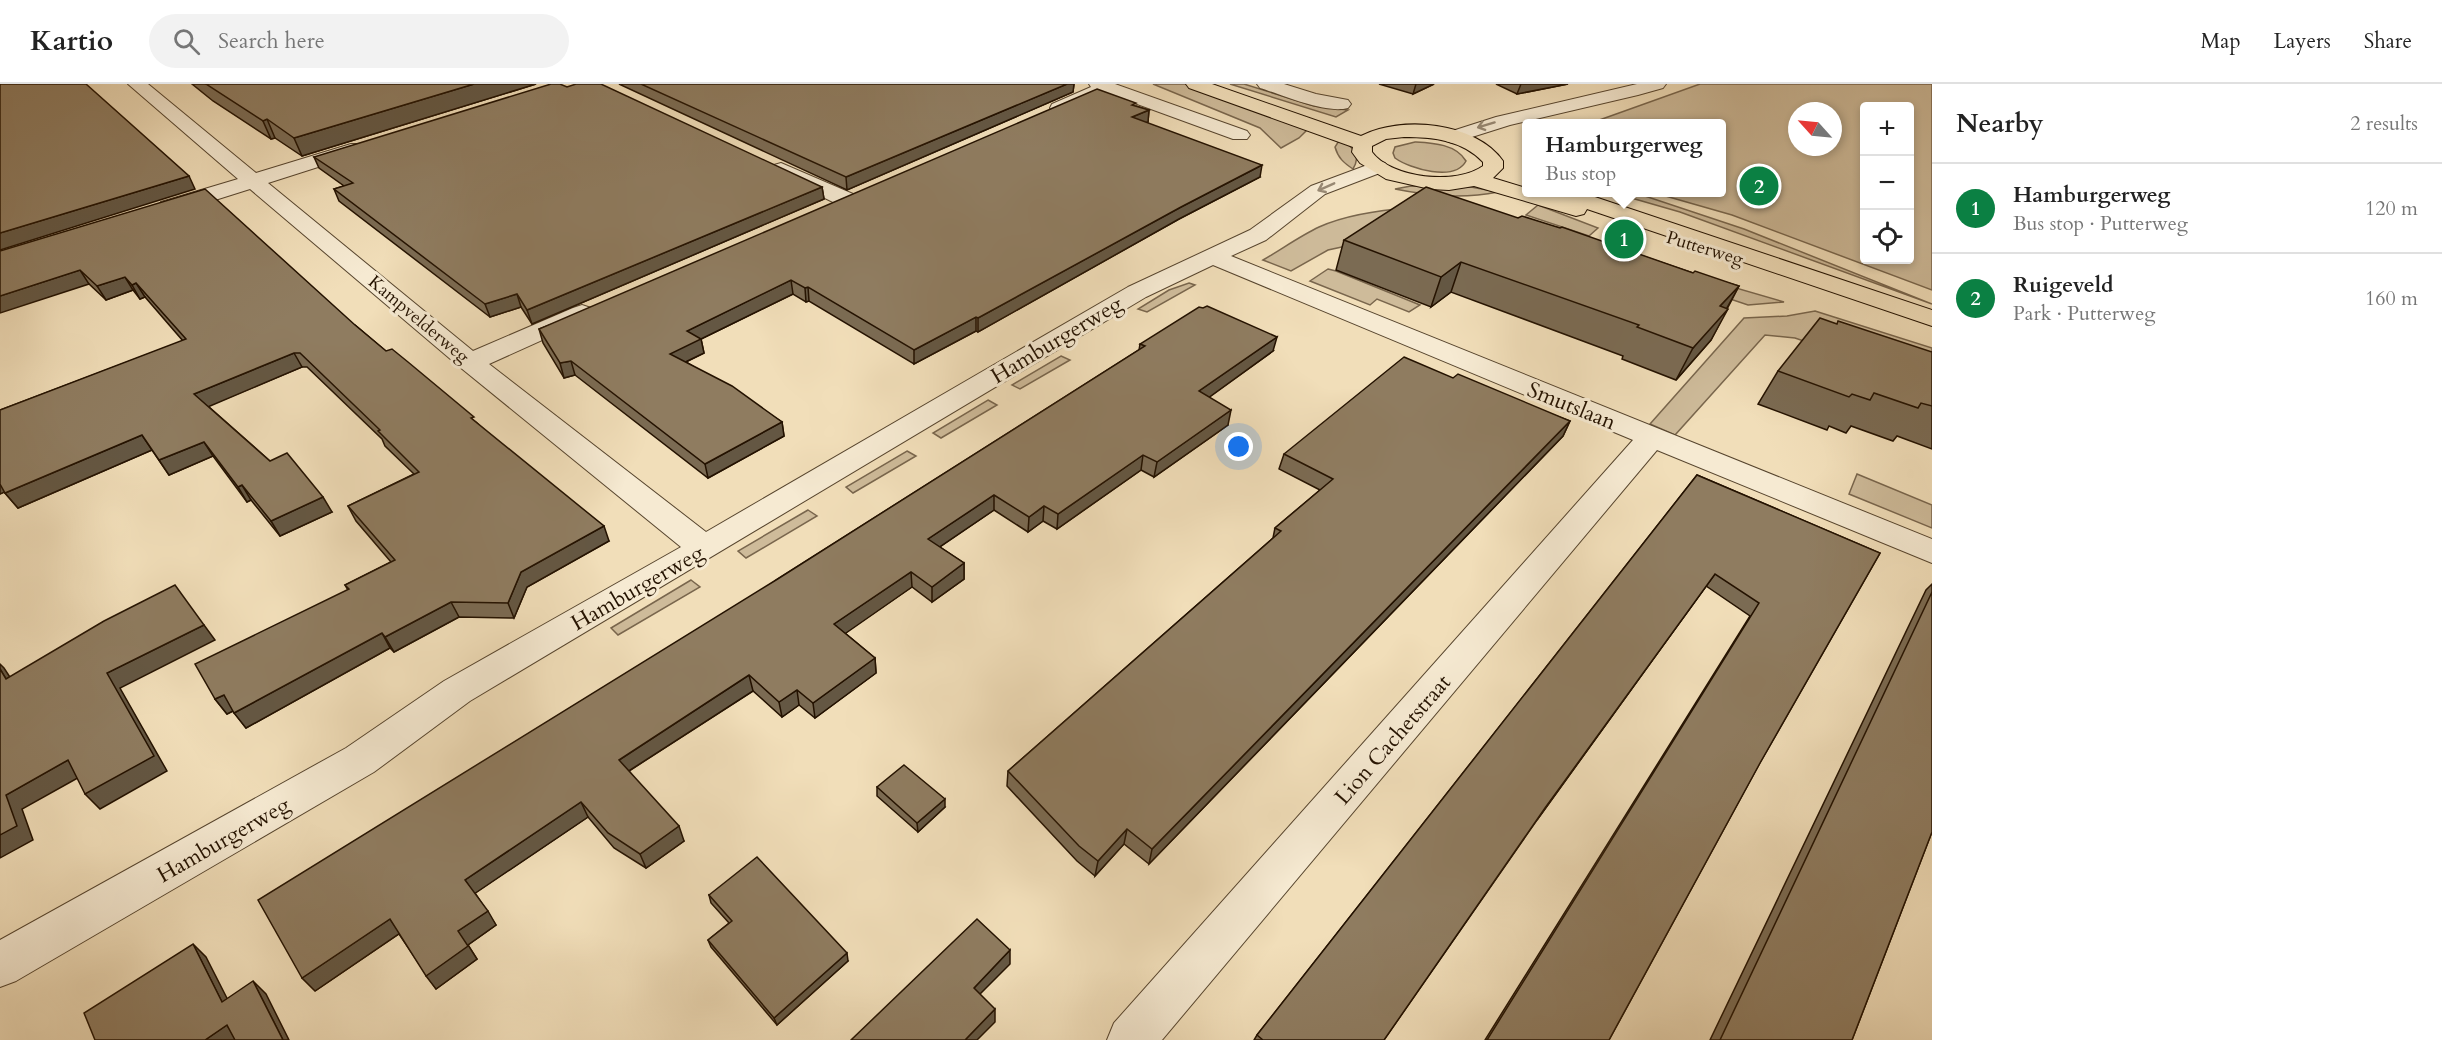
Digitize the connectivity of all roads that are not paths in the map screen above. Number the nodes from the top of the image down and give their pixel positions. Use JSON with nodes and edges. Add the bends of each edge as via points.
{"nodes":[{"id":1,"x":137,"y":84,"type":"edge"},
{"id":2,"x":1195,"y":84,"type":"edge"},
{"id":3,"x":1221,"y":84,"type":"edge"},
{"id":4,"x":1266,"y":84,"type":"edge"},
{"id":5,"x":1657,"y":84,"type":"edge"},
{"id":6,"x":1103,"y":86,"type":"edge"},
{"id":7,"x":1342,"y":104,"type":"dead end"},
{"id":8,"x":1562,"y":109,"type":"junction"},
{"id":9,"x":1042,"y":115,"type":"edge"},
{"id":10,"x":1543,"y":119,"type":"edge"},
{"id":11,"x":1522,"y":129,"type":"edge"},
{"id":12,"x":1240,"y":135,"type":"dead end"},
{"id":13,"x":1453,"y":137,"type":"junction"},
{"id":14,"x":1372,"y":139,"type":"junction"},
{"id":15,"x":380,"y":141,"type":"edge"},
{"id":16,"x":1477,"y":146,"type":"junction"},
{"id":17,"x":760,"y":159,"type":"edge"},
{"id":18,"x":1378,"y":166,"type":"junction"},
{"id":19,"x":1484,"y":174,"type":"junction"},
{"id":20,"x":1402,"y":177,"type":"junction"},
{"id":21,"x":254,"y":180,"type":"junction"},
{"id":22,"x":1522,"y":181,"type":"edge"},
{"id":23,"x":1522,"y":186,"type":"edge"},
{"id":24,"x":867,"y":189,"type":"edge"},
{"id":25,"x":1556,"y":197,"type":"edge"},
{"id":26,"x":1573,"y":197,"type":"edge"},
{"id":27,"x":845,"y":199,"type":"junction"},
{"id":28,"x":824,"y":208,"type":"edge"},
{"id":29,"x":155,"y":211,"type":"edge"},
{"id":30,"x":1281,"y":219,"type":"junction"},
{"id":31,"x":1213,"y":257,"type":"junction"},
{"id":32,"x":1831,"y":285,"type":"junction"},
{"id":33,"x":598,"y":306,"type":"edge"},
{"id":34,"x":1932,"y":318,"type":"edge"},
{"id":35,"x":470,"y":362,"type":"junction"},
{"id":36,"x":1652,"y":437,"type":"junction"},
{"id":37,"x":704,"y":548,"type":"junction"},
{"id":38,"x":1932,"y":552,"type":"edge"},
{"id":39,"x":0,"y":965,"type":"edge"},
{"id":40,"x":1131,"y":1040,"type":"edge"}],
"edges":[{"from":1,"to":21,"type":"street","name":"Kampvelderweg"},
{"from":2,"to":14,"type":"main road"},
{"from":3,"to":14,"type":"main road"},
{"from":4,"to":7,"type":"street"},
{"from":5,"to":8,"type":"street"},
{"from":6,"to":9,"type":"street"},
{"from":6,"to":12,"type":"street"},
{"from":8,"to":10,"type":"street"},
{"from":8,"to":13,"type":"street","one_way":true,"via":[[1522,116]]},
{"from":11,"to":16,"type":"street"},
{"from":13,"to":14,"type":"main road","via":[[1419,131]]},
{"from":13,"to":16,"type":"main road"},
{"from":14,"to":18,"type":"main road","via":[[1363,150],[1366,158]]},
{"from":15,"to":21,"type":"street"},
{"from":16,"to":19,"type":"main road","via":[[1493,161]]},
{"from":17,"to":27,"type":"street"},
{"from":18,"to":20,"type":"main road"},
{"from":18,"to":30,"type":"street","name":"Hamburgerweg","one_way":true,"via":[[1318,190]]},
{"from":19,"to":20,"type":"main road","via":[[1442,183]]},
{"from":19,"to":22,"type":"main road"},
{"from":19,"to":23,"type":"main road","name":"Putterweg"},
{"from":20,"to":30,"type":"street","name":"Hamburgerweg","via":[[1319,209]]},
{"from":21,"to":29,"type":"street"},
{"from":21,"to":35,"type":"street","name":"Kampvelderweg"},
{"from":24,"to":27,"type":"street"},
{"from":25,"to":32,"type":"main road","name":"Putterweg"},
{"from":26,"to":32,"type":"main road","name":"Putterweg"},
{"from":27,"to":28,"type":"street"},
{"from":30,"to":31,"type":"street","name":"Hamburgerweg"},
{"from":31,"to":36,"type":"street","name":"Smutslaan"},
{"from":31,"to":37,"type":"street","name":"Hamburgerweg","via":[[1137,292]]},
{"from":32,"to":34,"type":"main road","name":"Putterweg"},
{"from":33,"to":35,"type":"street"},
{"from":35,"to":37,"type":"street","name":"Kampvelderweg"},
{"from":36,"to":38,"type":"street","name":"Smutslaan"},
{"from":36,"to":40,"type":"street","name":"Lion Cachetstraat"},
{"from":37,"to":39,"type":"street","name":"Hamburgerweg","via":[[457,691],[360,760]]}]}
